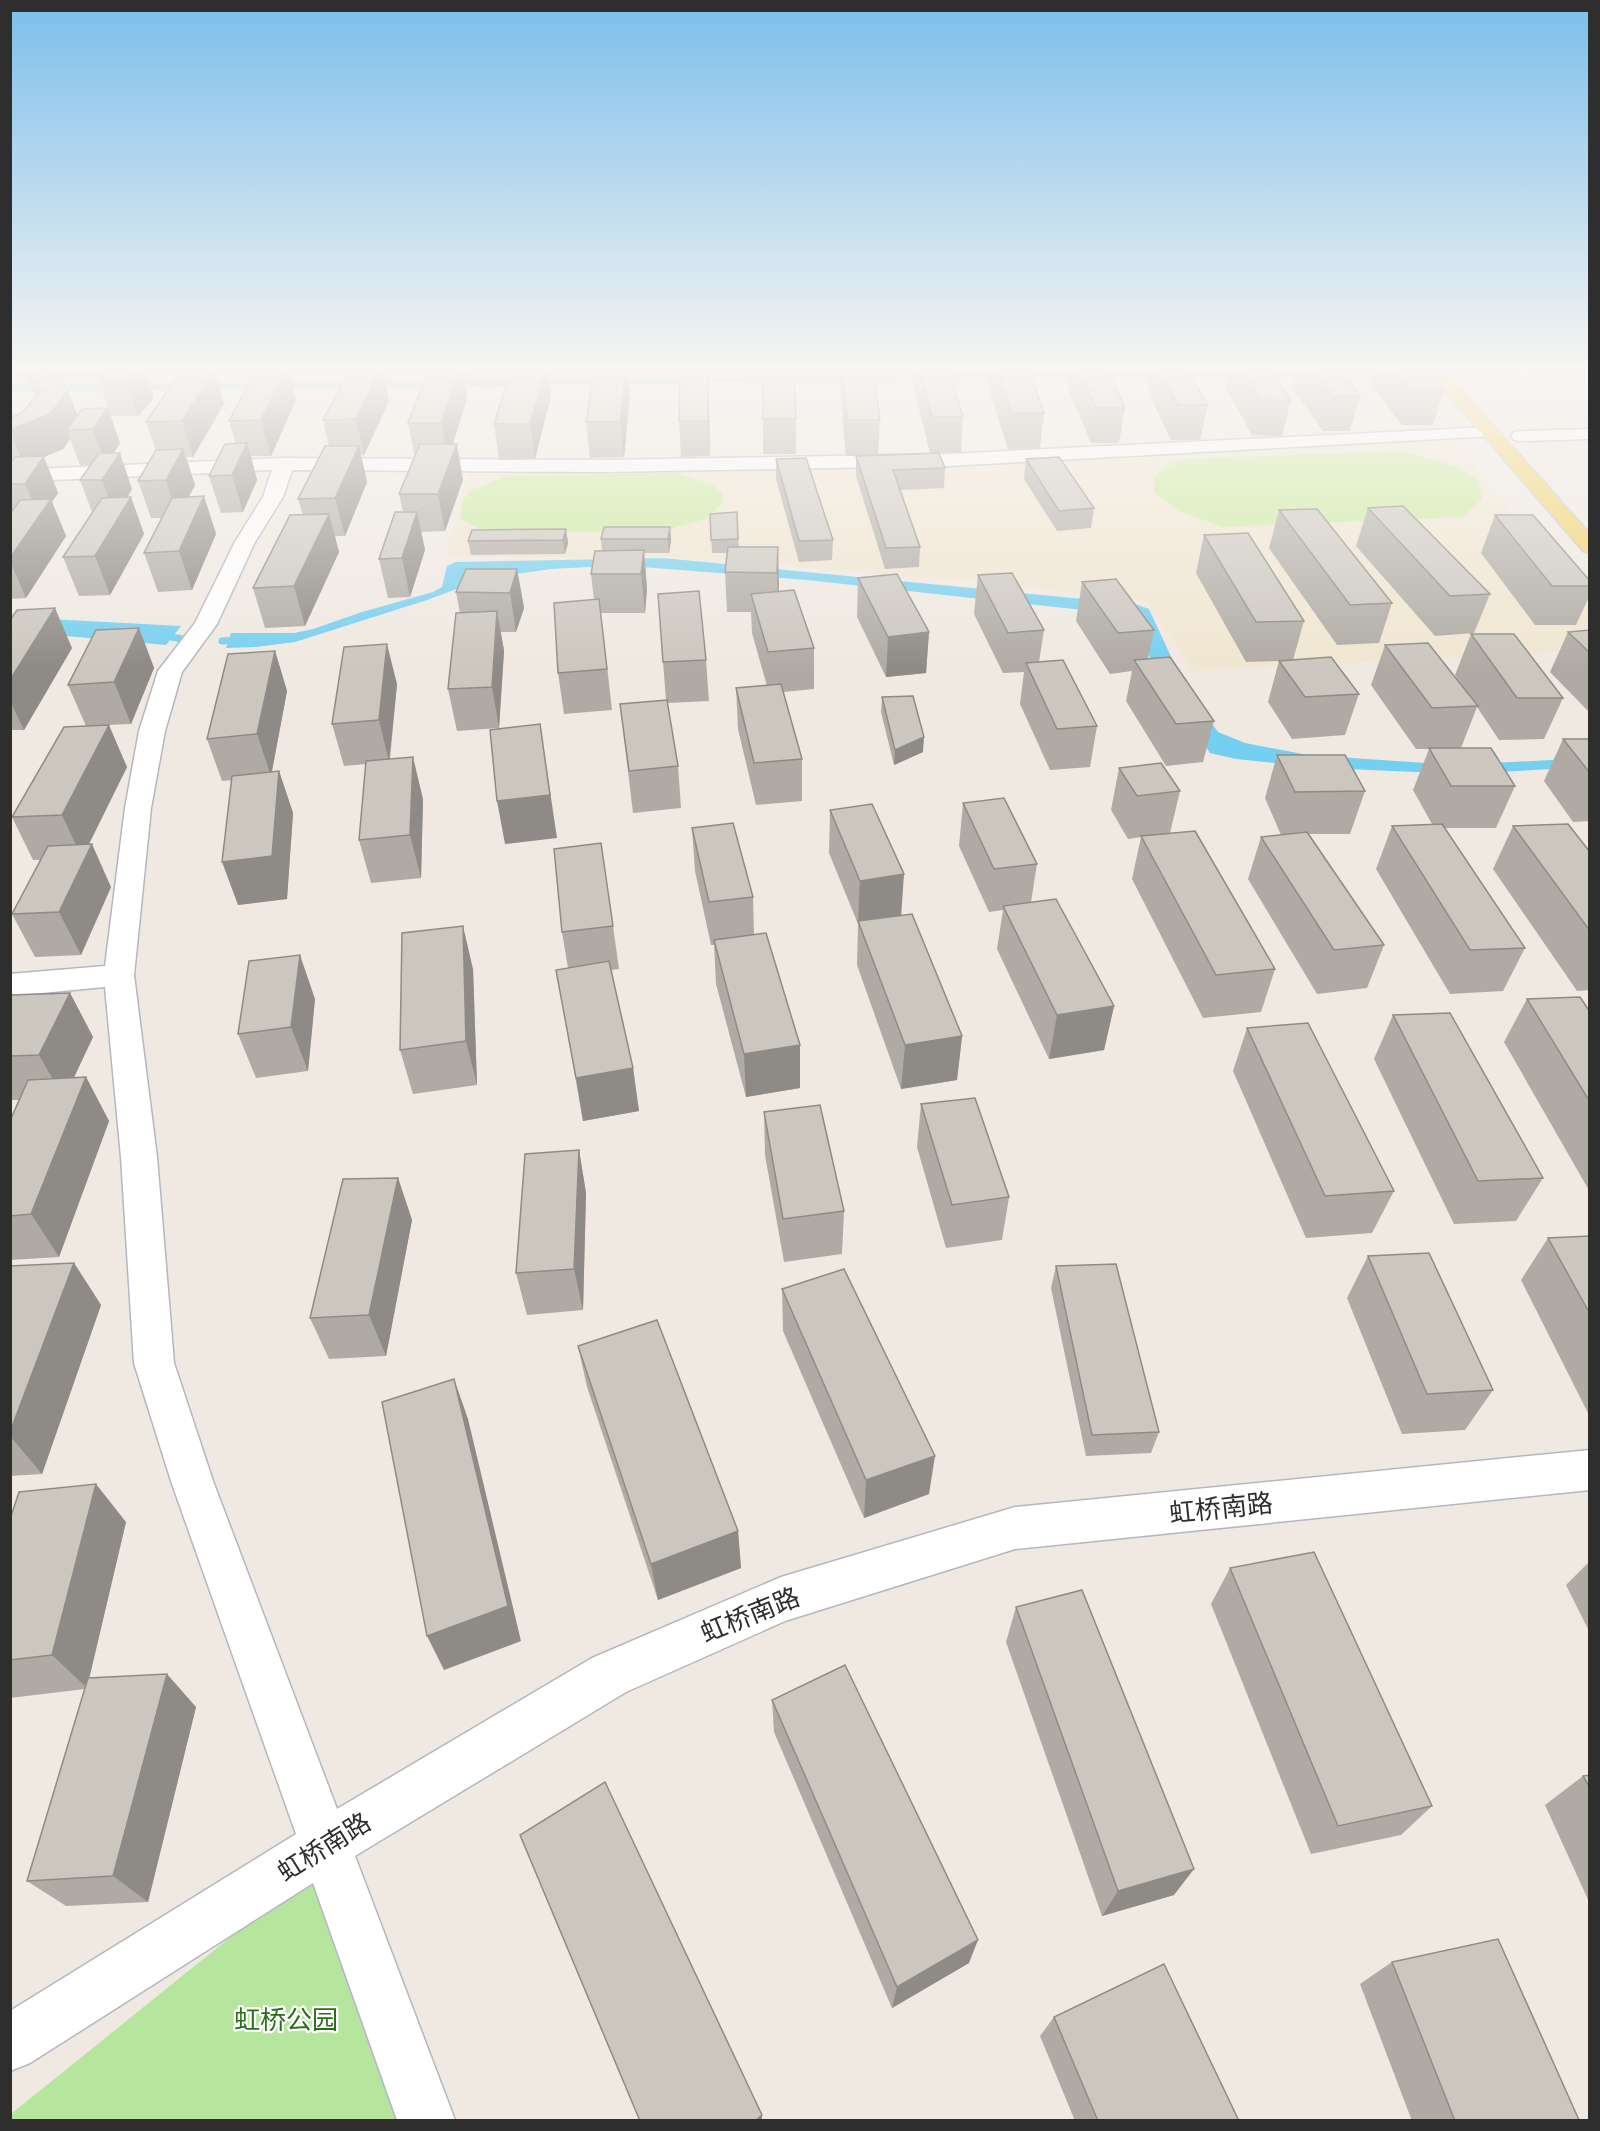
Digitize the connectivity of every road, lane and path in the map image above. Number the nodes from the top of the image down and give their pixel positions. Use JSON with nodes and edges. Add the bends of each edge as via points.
{"nodes":[{"id":1,"x":137,"y":470,"type":"edge"},
{"id":2,"x":282,"y":470,"type":"edge"},
{"id":3,"x":1523,"y":470,"type":"edge"},
{"id":4,"x":10,"y":476,"type":"edge"},
{"id":5,"x":1590,"y":547,"type":"edge"},
{"id":6,"x":119,"y":975,"type":"junction"},
{"id":7,"x":10,"y":986,"type":"edge"},
{"id":8,"x":1590,"y":1470,"type":"edge"},
{"id":9,"x":324,"y":1846,"type":"junction"},
{"id":10,"x":10,"y":2043,"type":"edge"},
{"id":11,"x":426,"y":2121,"type":"edge"}],
"edges":[{"from":1,"to":4,"type":"street"},
{"from":2,"to":6,"type":"street","via":[[273,497],[245,542],[206,624],[170,671],[152,731],[138,808]]},
{"from":3,"to":5,"type":"main road"},
{"from":6,"to":7,"type":"street"},
{"from":6,"to":9,"type":"street","via":[[154,1363],[192,1481]]},
{"from":8,"to":9,"type":"street","name":"虹桥南路","via":[[1015,1528],[781,1600],[609,1675]]},
{"from":9,"to":10,"type":"street","name":"虹桥南路"},
{"from":9,"to":11,"type":"street"}]}
